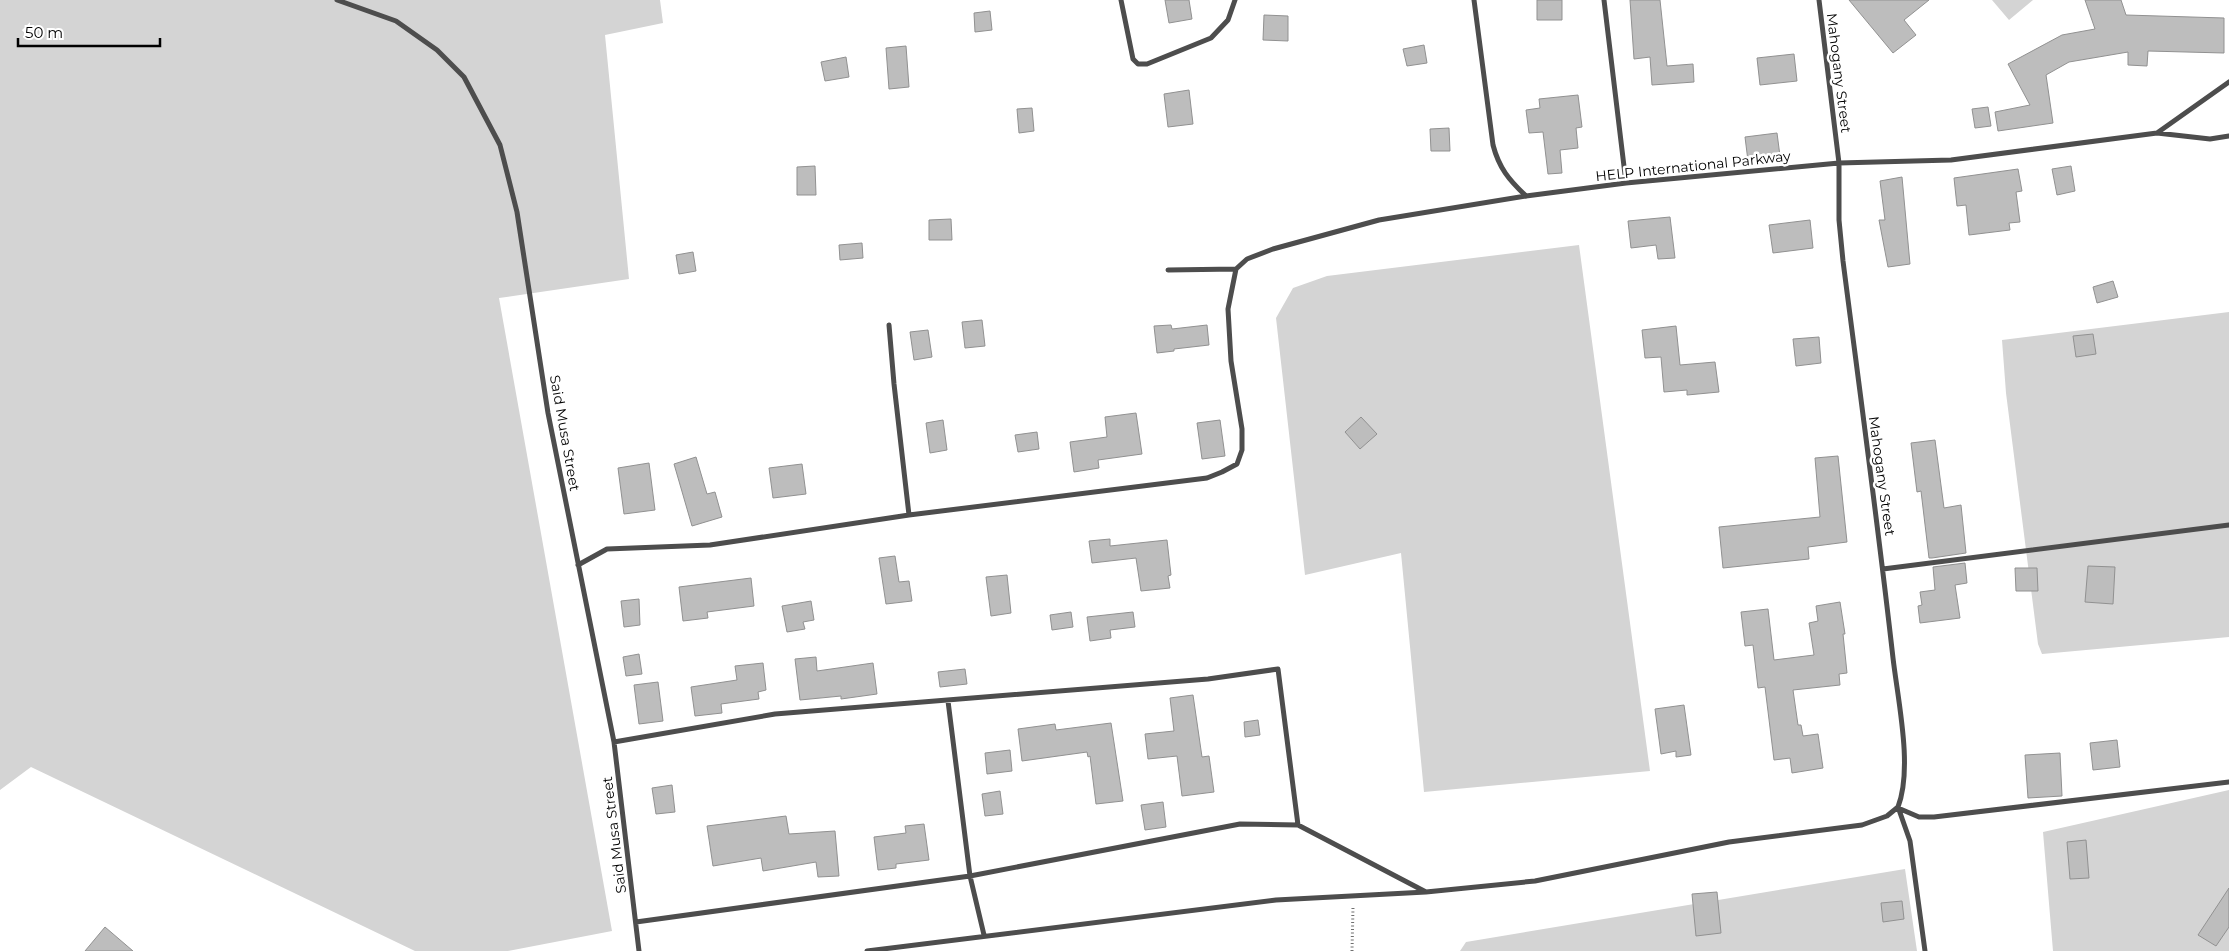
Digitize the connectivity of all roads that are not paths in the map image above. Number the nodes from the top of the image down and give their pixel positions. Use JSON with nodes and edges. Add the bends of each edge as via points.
{"nodes":[{"id":1,"x":337,"y":0,"type":"edge"},
{"id":2,"x":1121,"y":0,"type":"edge"},
{"id":3,"x":1236,"y":0,"type":"edge"},
{"id":4,"x":1474,"y":0,"type":"edge"},
{"id":5,"x":1604,"y":0,"type":"edge"},
{"id":6,"x":1819,"y":0,"type":"edge"},
{"id":7,"x":2229,"y":82,"type":"edge"},
{"id":8,"x":2157,"y":133,"type":"junction"},
{"id":9,"x":2229,"y":136,"type":"edge"},
{"id":10,"x":1839,"y":162,"type":"junction"},
{"id":11,"x":1626,"y":182,"type":"junction"},
{"id":12,"x":1526,"y":196,"type":"junction"},
{"id":13,"x":1236,"y":269,"type":"junction"},
{"id":14,"x":1168,"y":270,"type":"dead end"},
{"id":15,"x":889,"y":325,"type":"dead end"},
{"id":16,"x":909,"y":515,"type":"junction"},
{"id":17,"x":2229,"y":525,"type":"edge"},
{"id":18,"x":578,"y":565,"type":"junction"},
{"id":19,"x":1883,"y":569,"type":"junction"},
{"id":20,"x":948,"y":700,"type":"junction"},
{"id":21,"x":614,"y":742,"type":"junction"},
{"id":22,"x":2229,"y":782,"type":"edge"},
{"id":23,"x":1898,"y":807,"type":"junction"},
{"id":24,"x":1298,"y":825,"type":"junction"},
{"id":25,"x":970,"y":876,"type":"junction"},
{"id":26,"x":1426,"y":892,"type":"junction"},
{"id":27,"x":636,"y":922,"type":"junction"},
{"id":28,"x":984,"y":935,"type":"junction"},
{"id":29,"x":640,"y":951,"type":"edge"},
{"id":30,"x":867,"y":951,"type":"edge"},
{"id":31,"x":1925,"y":951,"type":"edge"}],
"edges":[{"from":1,"to":18,"type":"street","name":"Said Musa Street","via":[[396,21],[437,50],[464,77],[500,145],[517,212],[548,412]]},
{"from":2,"to":3,"type":"street","via":[[1133,59],[1138,64],[1147,64],[1211,38],[1228,20]]},
{"from":4,"to":12,"type":"street","via":[[1495,152],[1503,173]]},
{"from":5,"to":11,"type":"street"},
{"from":6,"to":10,"type":"street","name":"Mahogany Street"},
{"from":7,"to":8,"type":"street"},
{"from":8,"to":9,"type":"street","name":"HELP International Parkway","via":[[2210,139]]},
{"from":8,"to":10,"type":"street","name":"HELP International Parkway","via":[[1951,160]]},
{"from":10,"to":11,"type":"street","name":"HELP International Parkway"},
{"from":10,"to":19,"type":"street","name":"Mahogany Street","via":[[1842,261]]},
{"from":11,"to":12,"type":"street","name":"HELP International Parkway"},
{"from":12,"to":13,"type":"street","name":"HELP International Parkway","via":[[1379,220],[1273,249],[1247,259]]},
{"from":13,"to":14,"type":"street"},
{"from":13,"to":16,"type":"street","via":[[1228,309],[1231,362],[1242,429],[1242,450],[1237,464],[1207,478]]},
{"from":15,"to":16,"type":"street"},
{"from":16,"to":18,"type":"street","via":[[710,545],[607,549]]},
{"from":17,"to":19,"type":"street"},
{"from":18,"to":21,"type":"street","name":"Said Musa Street"},
{"from":19,"to":23,"type":"street","name":"Mahogany Street","via":[[1904,760],[1904,793]]},
{"from":20,"to":21,"type":"street","via":[[775,714]]},
{"from":20,"to":24,"type":"street","via":[[1208,679],[1278,669]]},
{"from":20,"to":25,"type":"street"},
{"from":21,"to":27,"type":"street","name":"Said Musa Street"},
{"from":22,"to":23,"type":"street","via":[[1934,817],[1919,817]]},
{"from":23,"to":26,"type":"street","via":[[1887,816],[1862,825],[1729,842],[1535,881]]},
{"from":23,"to":31,"type":"street","via":[[1910,841]]},
{"from":24,"to":25,"type":"street","via":[[1240,824]]},
{"from":24,"to":26,"type":"street"},
{"from":25,"to":27,"type":"street"},
{"from":25,"to":28,"type":"street"},
{"from":26,"to":28,"type":"street","via":[[1276,900]]},
{"from":27,"to":29,"type":"street","name":"Said Musa Street"},
{"from":28,"to":30,"type":"street"}]}
